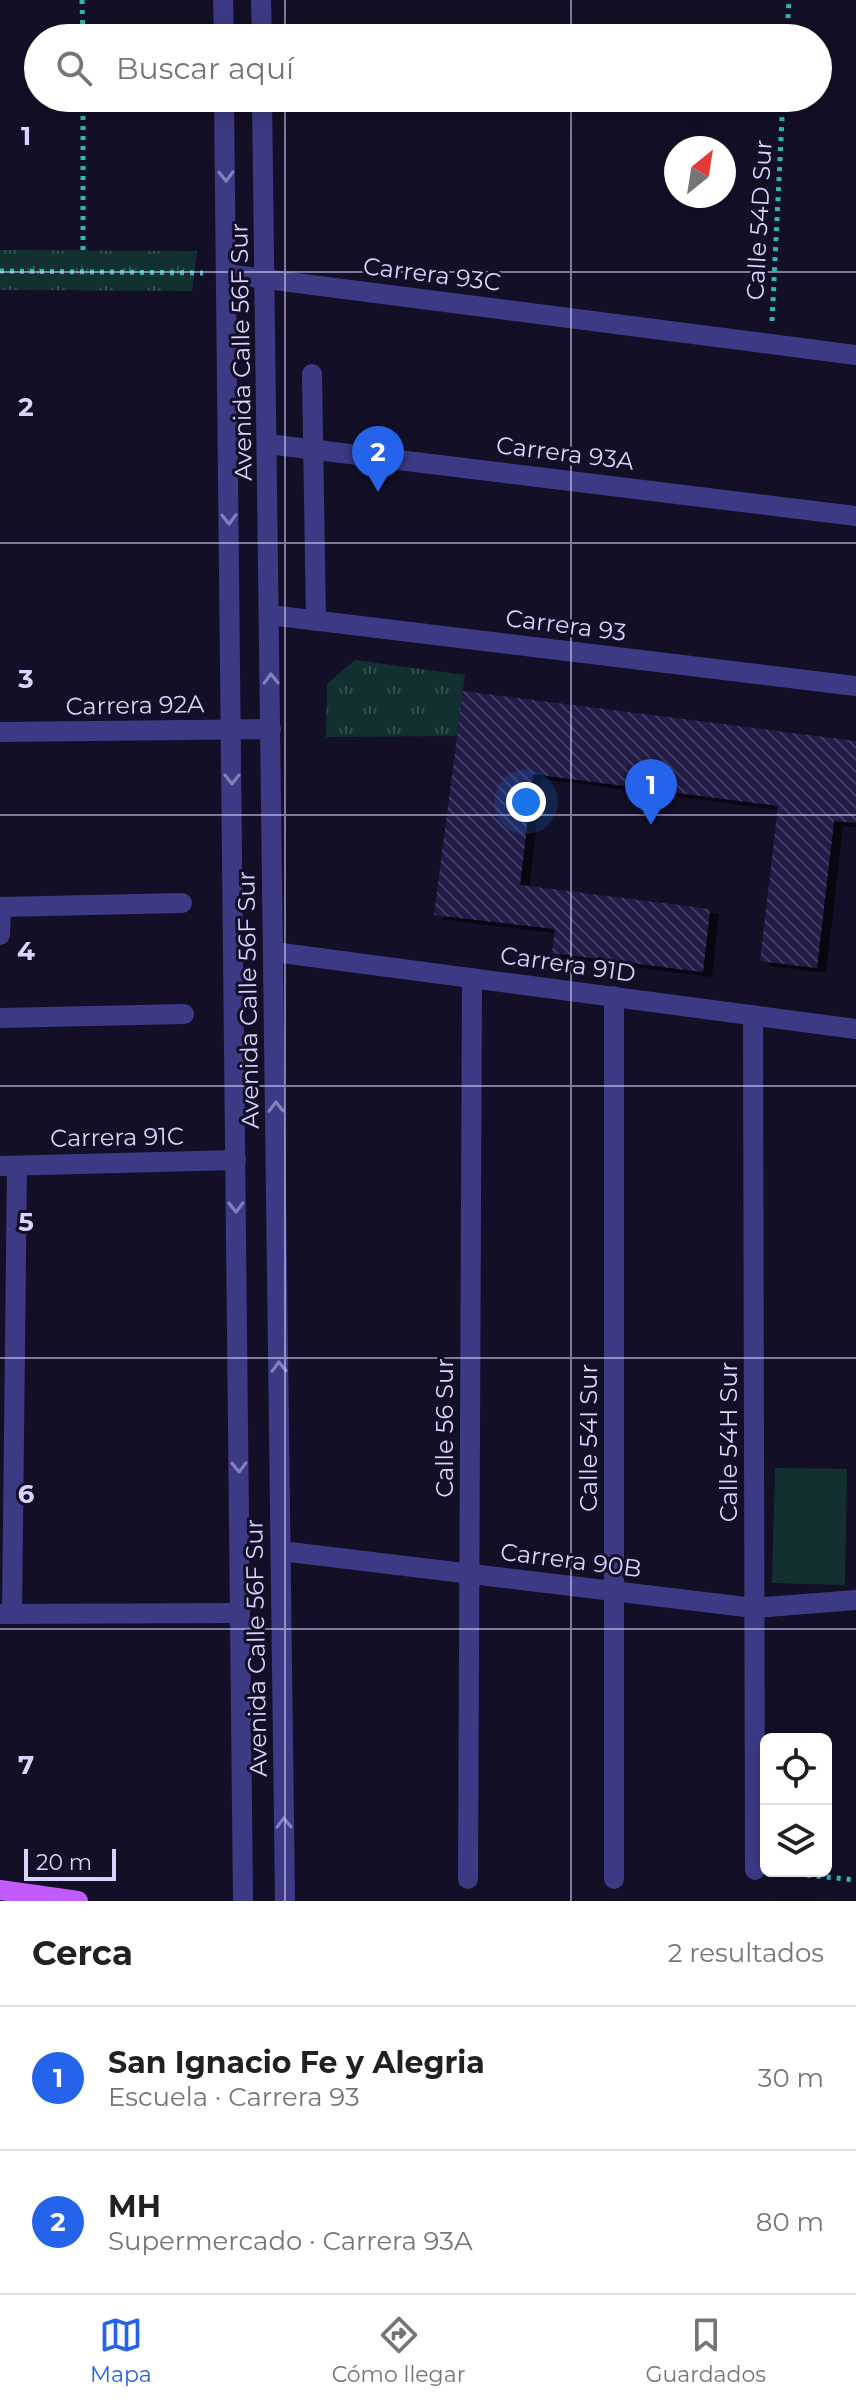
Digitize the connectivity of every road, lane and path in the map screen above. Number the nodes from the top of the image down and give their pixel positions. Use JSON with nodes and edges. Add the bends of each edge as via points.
{"nodes":[{"id":1,"x":82,"y":0,"type":"edge"},
{"id":2,"x":223,"y":0,"type":"edge"},
{"id":3,"x":261,"y":0,"type":"edge"},
{"id":4,"x":789,"y":0,"type":"edge"},
{"id":5,"x":83,"y":24,"type":"edge"},
{"id":6,"x":224,"y":24,"type":"edge"},
{"id":7,"x":262,"y":24,"type":"edge"},
{"id":8,"x":788,"y":24,"type":"edge"},
{"id":9,"x":83,"y":112,"type":"edge"},
{"id":10,"x":224,"y":112,"type":"edge"},
{"id":11,"x":262,"y":112,"type":"edge"},
{"id":12,"x":782,"y":112,"type":"edge"},
{"id":13,"x":83,"y":250,"type":"dead end"},
{"id":14,"x":0,"y":271,"type":"edge"},
{"id":15,"x":227,"y":274,"type":"junction"},
{"id":16,"x":266,"y":279,"type":"junction"},
{"id":17,"x":771,"y":344,"type":"junction"},
{"id":18,"x":856,"y":355,"type":"edge"},
{"id":19,"x":312,"y":374,"type":"dead end"},
{"id":20,"x":268,"y":444,"type":"junction"},
{"id":21,"x":313,"y":448,"type":"junction"},
{"id":22,"x":856,"y":516,"type":"edge"},
{"id":23,"x":270,"y":615,"type":"junction"},
{"id":24,"x":316,"y":621,"type":"junction"},
{"id":25,"x":856,"y":686,"type":"edge"},
{"id":26,"x":271,"y":729,"type":"junction"},
{"id":27,"x":232,"y":730,"type":"junction"},
{"id":28,"x":0,"y":732,"type":"edge"},
{"id":29,"x":182,"y":903,"type":"dead end"},
{"id":30,"x":1,"y":907,"type":"edge"},
{"id":31,"x":0,"y":935,"type":"edge"},
{"id":32,"x":274,"y":952,"type":"junction"},
{"id":33,"x":472,"y":978,"type":"junction"},
{"id":34,"x":614,"y":996,"type":"junction"},
{"id":35,"x":184,"y":1014,"type":"dead end"},
{"id":36,"x":753,"y":1015,"type":"junction"},
{"id":37,"x":0,"y":1018,"type":"edge"},
{"id":38,"x":856,"y":1029,"type":"edge"},
{"id":39,"x":236,"y":1160,"type":"junction"},
{"id":40,"x":8,"y":1166,"type":"edge"},
{"id":41,"x":281,"y":1551,"type":"junction"},
{"id":42,"x":469,"y":1574,"type":"junction"},
{"id":43,"x":614,"y":1591,"type":"junction"},
{"id":44,"x":856,"y":1600,"type":"edge"},
{"id":45,"x":754,"y":1608,"type":"junction"},
{"id":46,"x":240,"y":1613,"type":"junction"},
{"id":47,"x":6,"y":1614,"type":"edge"},
{"id":48,"x":755,"y":1870,"type":"joint"},
{"id":49,"x":468,"y":1879,"type":"dead end"},
{"id":50,"x":614,"y":1879,"type":"dead end"},
{"id":51,"x":856,"y":1880,"type":"edge"},
{"id":52,"x":0,"y":1890,"type":"edge"},
{"id":53,"x":78,"y":1901,"type":"edge"},
{"id":54,"x":243,"y":1901,"type":"edge"},
{"id":55,"x":285,"y":1901,"type":"edge"}],
"edges":[{"from":1,"to":5,"type":"path"},
{"from":2,"to":6,"type":"street"},
{"from":3,"to":7,"type":"street"},
{"from":4,"to":8,"type":"path"},
{"from":9,"to":13,"type":"path"},
{"from":10,"to":15,"type":"street","name":"Avenida Calle 56F Sur","one_way":true},
{"from":11,"to":16,"type":"street","name":"Avenida Calle 56F Sur"},
{"from":12,"to":17,"type":"path","name":"Calle 54D Sur"},
{"from":14,"to":15,"type":"path"},
{"from":15,"to":16,"type":"street","name":"Carrera 93C"},
{"from":15,"to":27,"type":"street","name":"Avenida Calle 56F Sur","one_way":true},
{"from":16,"to":17,"type":"street","name":"Carrera 93C"},
{"from":16,"to":20,"type":"street","name":"Avenida Calle 56F Sur"},
{"from":17,"to":18,"type":"street","name":"Carrera 93C"},
{"from":19,"to":21,"type":"street"},
{"from":20,"to":21,"type":"street","name":"Carrera 93A"},
{"from":20,"to":23,"type":"street","name":"Avenida Calle 56F Sur"},
{"from":21,"to":22,"type":"street","name":"Carrera 93A"},
{"from":21,"to":24,"type":"street"},
{"from":23,"to":24,"type":"street","name":"Carrera 93"},
{"from":26,"to":23,"type":"street","name":"Avenida Calle 56F Sur","one_way":true},
{"from":24,"to":25,"type":"street","name":"Carrera 93"},
{"from":26,"to":27,"type":"street","name":"Carrera 92A"},
{"from":26,"to":32,"type":"street","name":"Avenida Calle 56F Sur"},
{"from":27,"to":28,"type":"street","name":"Carrera 92A"},
{"from":27,"to":39,"type":"street","name":"Avenida Calle 56F Sur","one_way":true},
{"from":29,"to":30,"type":"street"},
{"from":30,"to":31,"type":"street"},
{"from":32,"to":33,"type":"street","name":"Carrera 91D"},
{"from":41,"to":32,"type":"street","name":"Avenida Calle 56F Sur","one_way":true},
{"from":33,"to":34,"type":"street","name":"Carrera 91D"},
{"from":33,"to":42,"type":"street","name":"Calle 56 Sur"},
{"from":34,"to":36,"type":"street","name":"Carrera 91D"},
{"from":34,"to":43,"type":"street","name":"Calle 54I Sur"},
{"from":35,"to":37,"type":"street"},
{"from":36,"to":38,"type":"street","name":"Carrera 91D"},
{"from":36,"to":45,"type":"street","name":"Calle 54H Sur"},
{"from":39,"to":40,"type":"street","name":"Carrera 91C"},
{"from":39,"to":46,"type":"street","name":"Avenida Calle 56F Sur","one_way":true},
{"from":40,"to":47,"type":"street"},
{"from":41,"to":42,"type":"street","name":"Carrera 90B"},
{"from":55,"to":41,"type":"street","name":"Avenida Calle 56F Sur","one_way":true},
{"from":42,"to":43,"type":"street","name":"Carrera 90B"},
{"from":42,"to":49,"type":"street","name":"Calle 56 Sur"},
{"from":43,"to":45,"type":"street","name":"Carrera 90B"},
{"from":43,"to":50,"type":"street","name":"Calle 54I Sur"},
{"from":44,"to":45,"type":"street","name":"Carrera 90B"},
{"from":45,"to":48,"type":"street","name":"Calle 54H Sur"},
{"from":46,"to":47,"type":"street"},
{"from":46,"to":54,"type":"street","name":"Avenida Calle 56F Sur"},
{"from":48,"to":51,"type":"path"},
{"from":52,"to":53,"type":"main road"}]}
